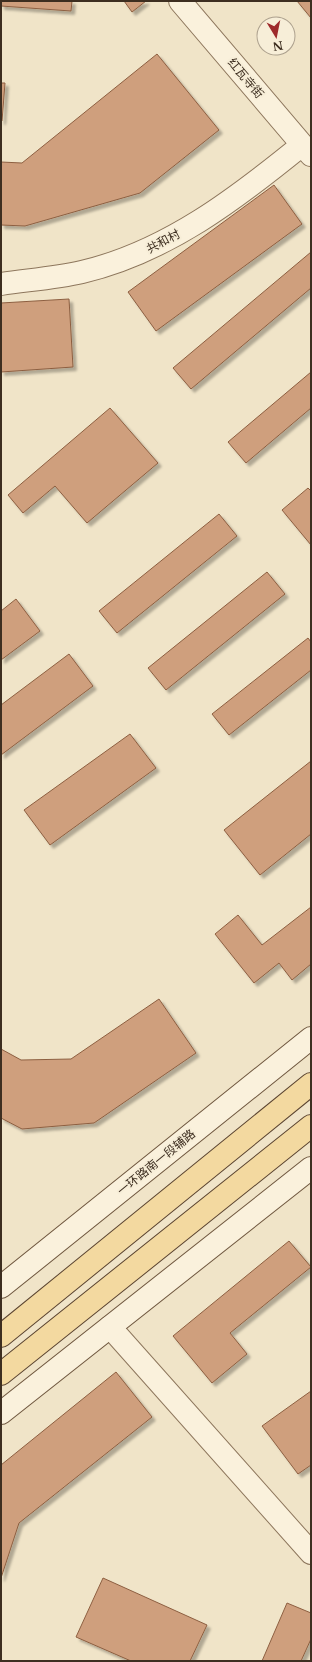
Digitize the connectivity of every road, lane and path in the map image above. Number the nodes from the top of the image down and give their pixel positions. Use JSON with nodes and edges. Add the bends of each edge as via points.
{"nodes":[{"id":1,"x":180,"y":1,"type":"edge"},
{"id":2,"x":306,"y":150,"type":"edge"},
{"id":3,"x":1,"y":284,"type":"edge"},
{"id":4,"x":311,"y":1038,"type":"edge"},
{"id":5,"x":311,"y":1084,"type":"edge"},
{"id":6,"x":311,"y":1126,"type":"edge"},
{"id":7,"x":311,"y":1168,"type":"edge"},
{"id":8,"x":1,"y":1287,"type":"edge"},
{"id":9,"x":110,"y":1327,"type":"junction"},
{"id":10,"x":1,"y":1336,"type":"edge"},
{"id":11,"x":1,"y":1374,"type":"edge"},
{"id":12,"x":1,"y":1413,"type":"edge"},
{"id":13,"x":311,"y":1553,"type":"edge"}],
"edges":[{"from":1,"to":2,"type":"street","name":"红瓦寺街"},
{"from":2,"to":3,"type":"street","name":"共和村","via":[[199,222],[142,252],[83,272]]},
{"from":4,"to":8,"type":"street","name":"一环路南一段辅路"},
{"from":5,"to":10,"type":"main road"},
{"from":6,"to":11,"type":"main road"},
{"from":7,"to":9,"type":"street"},
{"from":9,"to":12,"type":"street"},
{"from":9,"to":13,"type":"street"}]}
